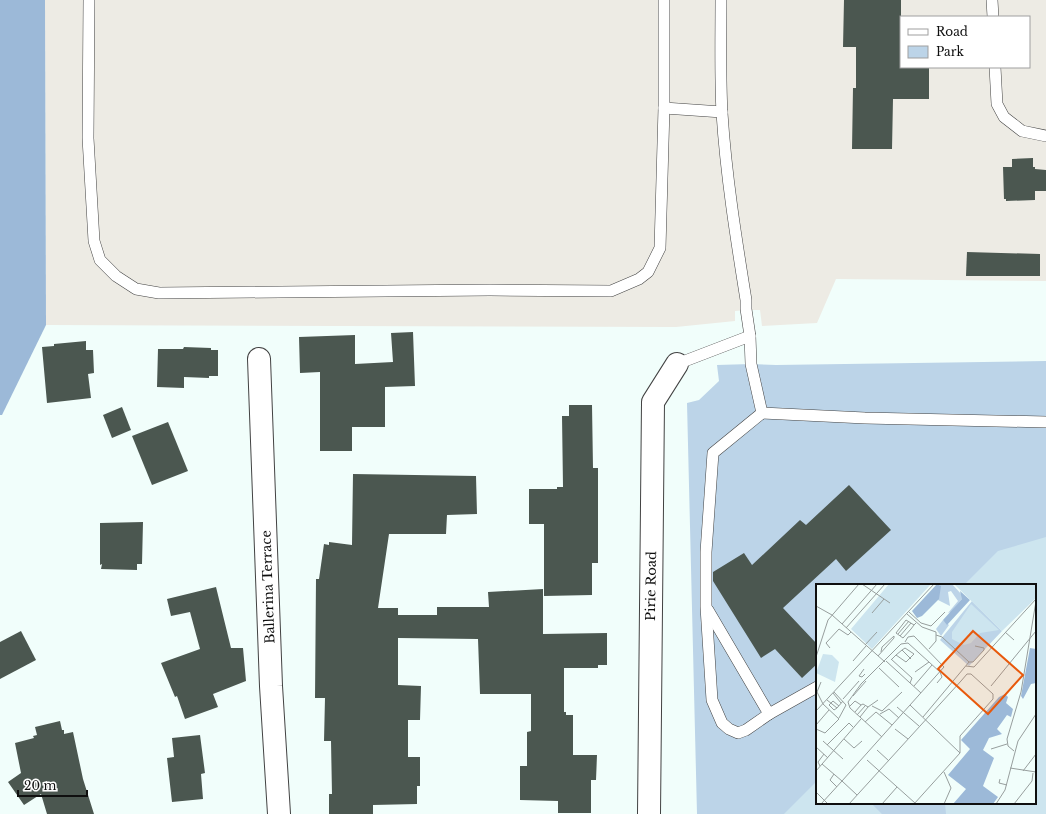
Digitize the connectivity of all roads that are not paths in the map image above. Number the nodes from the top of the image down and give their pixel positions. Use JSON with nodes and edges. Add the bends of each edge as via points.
{"nodes":[{"id":1,"x":89,"y":0,"type":"edge"},
{"id":2,"x":664,"y":0,"type":"edge"},
{"id":3,"x":721,"y":0,"type":"edge"},
{"id":4,"x":992,"y":0,"type":"edge"},
{"id":5,"x":993,"y":16,"type":"edge"},
{"id":6,"x":995,"y":68,"type":"edge"},
{"id":7,"x":664,"y":108,"type":"junction"},
{"id":8,"x":722,"y":112,"type":"junction"},
{"id":9,"x":1046,"y":136,"type":"edge"},
{"id":10,"x":750,"y":336,"type":"junction"},
{"id":11,"x":260,"y":359,"type":"dead end"},
{"id":12,"x":676,"y":364,"type":"joint"},
{"id":13,"x":762,"y":413,"type":"junction"},
{"id":14,"x":1046,"y":422,"type":"edge"},
{"id":15,"x":706,"y":607,"type":"junction"},
{"id":16,"x":816,"y":688,"type":"edge"},
{"id":17,"x":770,"y":714,"type":"junction"},
{"id":18,"x":279,"y":814,"type":"edge"},
{"id":19,"x":649,"y":814,"type":"edge"}],
"edges":[{"from":1,"to":7,"type":"lane","via":[[88,138],[94,241],[100,260],[116,276],[136,288],[159,293],[611,291],[639,279],[648,272],[660,248]]},
{"from":2,"to":7,"type":"lane"},
{"from":3,"to":8,"type":"lane"},
{"from":4,"to":5,"type":"lane"},
{"from":6,"to":9,"type":"lane","via":[[997,104],[1004,118],[1022,131]]},
{"from":7,"to":8,"type":"lane"},
{"from":8,"to":10,"type":"lane","via":[[732,214]]},
{"from":10,"to":12,"type":"lane"},
{"from":10,"to":13,"type":"lane","via":[[751,364]]},
{"from":11,"to":18,"type":"street","name":"Ballerina Terrace","via":[[271,686]]},
{"from":12,"to":19,"type":"street","name":"Pirie Road","via":[[653,402]]},
{"from":13,"to":14,"type":"lane"},
{"from":13,"to":15,"type":"lane","via":[[713,453],[706,552]]},
{"from":15,"to":17,"type":"lane"},
{"from":15,"to":17,"type":"lane","via":[[712,700],[722,723],[738,733]]},
{"from":16,"to":17,"type":"lane"}]}
